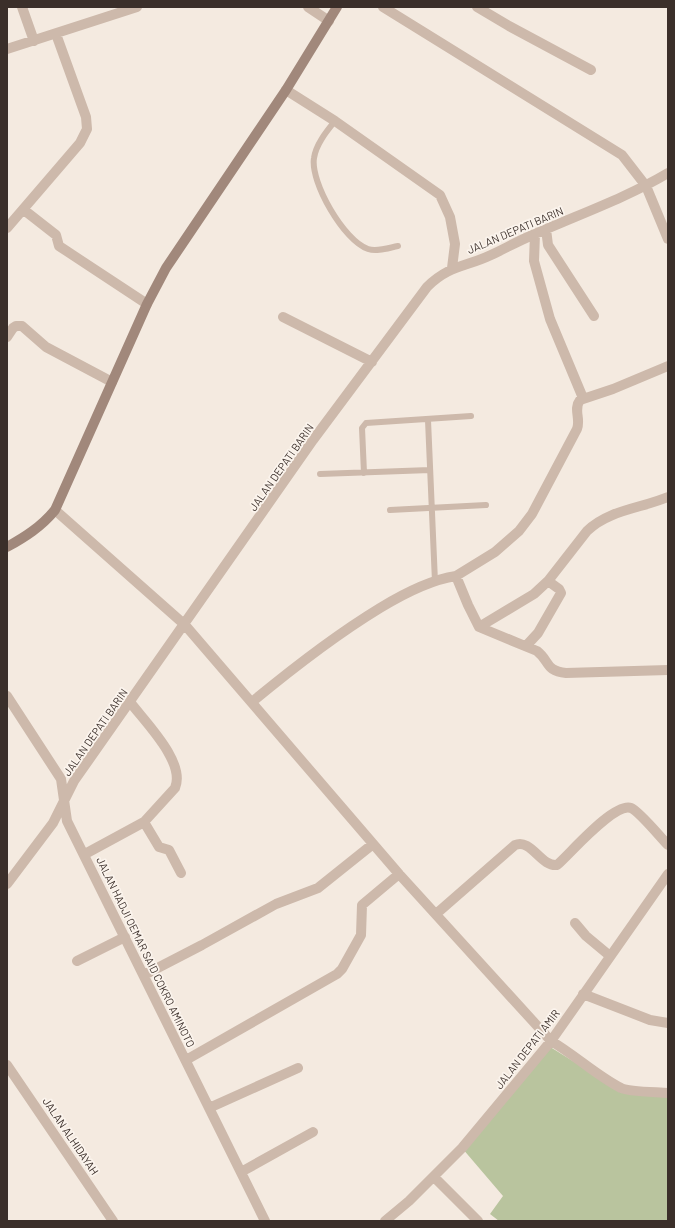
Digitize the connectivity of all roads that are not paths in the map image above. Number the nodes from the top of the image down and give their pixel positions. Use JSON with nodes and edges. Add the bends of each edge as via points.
{"nodes":[{"id":1,"x":22,"y":7,"type":"edge"},
{"id":2,"x":137,"y":7,"type":"edge"},
{"id":3,"x":308,"y":7,"type":"edge"},
{"id":4,"x":337,"y":7,"type":"edge"},
{"id":5,"x":383,"y":7,"type":"edge"},
{"id":6,"x":477,"y":7,"type":"edge"},
{"id":7,"x":116,"y":10,"type":"edge"},
{"id":8,"x":329,"y":20,"type":"junction"},
{"id":9,"x":56,"y":34,"type":"junction"},
{"id":10,"x":34,"y":41,"type":"junction"},
{"id":11,"x":7,"y":50,"type":"edge"},
{"id":12,"x":591,"y":70,"type":"dead end"},
{"id":13,"x":286,"y":90,"type":"junction"},
{"id":14,"x":335,"y":121,"type":"junction"},
{"id":15,"x":668,"y":173,"type":"edge"},
{"id":16,"x":646,"y":186,"type":"junction"},
{"id":17,"x":24,"y":210,"type":"junction"},
{"id":18,"x":7,"y":228,"type":"edge"},
{"id":19,"x":546,"y":229,"type":"junction"},
{"id":20,"x":535,"y":237,"type":"junction"},
{"id":21,"x":668,"y":239,"type":"edge"},
{"id":22,"x":548,"y":245,"type":"junction"},
{"id":23,"x":398,"y":246,"type":"dead end"},
{"id":24,"x":452,"y":268,"type":"junction"},
{"id":25,"x":147,"y":304,"type":"junction"},
{"id":26,"x":594,"y":316,"type":"dead end"},
{"id":27,"x":283,"y":317,"type":"dead end"},
{"id":28,"x":7,"y":338,"type":"edge"},
{"id":29,"x":372,"y":362,"type":"junction"},
{"id":30,"x":668,"y":366,"type":"edge"},
{"id":31,"x":112,"y":382,"type":"junction"},
{"id":32,"x":583,"y":398,"type":"junction"},
{"id":33,"x":471,"y":416,"type":"dead end"},
{"id":34,"x":428,"y":420,"type":"junction"},
{"id":35,"x":430,"y":470,"type":"junction"},
{"id":36,"x":364,"y":473,"type":"junction"},
{"id":37,"x":320,"y":474,"type":"dead end"},
{"id":38,"x":668,"y":497,"type":"edge"},
{"id":39,"x":486,"y":505,"type":"dead end"},
{"id":40,"x":432,"y":509,"type":"junction"},
{"id":41,"x":54,"y":510,"type":"junction"},
{"id":42,"x":390,"y":510,"type":"dead end"},
{"id":43,"x":7,"y":547,"type":"edge"},
{"id":44,"x":456,"y":576,"type":"junction"},
{"id":45,"x":548,"y":581,"type":"junction"},
{"id":46,"x":435,"y":582,"type":"junction"},
{"id":47,"x":185,"y":625,"type":"junction"},
{"id":48,"x":480,"y":627,"type":"junction"},
{"id":49,"x":526,"y":646,"type":"junction"},
{"id":50,"x":668,"y":670,"type":"edge"},
{"id":51,"x":7,"y":696,"type":"edge"},
{"id":52,"x":130,"y":702,"type":"junction"},
{"id":53,"x":252,"y":702,"type":"junction"},
{"id":54,"x":64,"y":803,"type":"junction"},
{"id":55,"x":144,"y":822,"type":"junction"},
{"id":56,"x":373,"y":844,"type":"junction"},
{"id":57,"x":668,"y":846,"type":"edge"},
{"id":58,"x":85,"y":854,"type":"junction"},
{"id":59,"x":181,"y":873,"type":"dead end"},
{"id":60,"x":399,"y":874,"type":"junction"},
{"id":61,"x":668,"y":874,"type":"edge"},
{"id":62,"x":7,"y":884,"type":"edge"},
{"id":63,"x":664,"y":887,"type":"edge"},
{"id":64,"x":436,"y":914,"type":"junction"},
{"id":65,"x":575,"y":923,"type":"dead end"},
{"id":66,"x":125,"y":937,"type":"junction"},
{"id":67,"x":610,"y":956,"type":"junction"},
{"id":68,"x":76,"y":961,"type":"dead end"},
{"id":69,"x":144,"y":975,"type":"junction"},
{"id":70,"x":583,"y":994,"type":"junction"},
{"id":71,"x":668,"y":1023,"type":"edge"},
{"id":72,"x":551,"y":1041,"type":"junction"},
{"id":73,"x":186,"y":1060,"type":"junction"},
{"id":74,"x":7,"y":1065,"type":"edge"},
{"id":75,"x":298,"y":1068,"type":"dead end"},
{"id":76,"x":668,"y":1093,"type":"edge"},
{"id":77,"x":209,"y":1108,"type":"junction"},
{"id":78,"x":313,"y":1132,"type":"dead end"},
{"id":79,"x":241,"y":1172,"type":"junction"},
{"id":80,"x":434,"y":1177,"type":"junction"},
{"id":81,"x":113,"y":1221,"type":"edge"},
{"id":82,"x":265,"y":1221,"type":"edge"},
{"id":83,"x":385,"y":1221,"type":"edge"},
{"id":84,"x":478,"y":1221,"type":"edge"}],
"edges":[{"from":1,"to":10,"type":"street"},
{"from":2,"to":7,"type":"street"},
{"from":3,"to":8,"type":"street"},
{"from":4,"to":8,"type":"main road"},
{"from":5,"to":16,"type":"street","via":[[612,147],[622,155]]},
{"from":6,"to":12,"type":"street"},
{"from":7,"to":9,"type":"street"},
{"from":8,"to":13,"type":"main road"},
{"from":9,"to":10,"type":"street"},
{"from":9,"to":17,"type":"street","via":[[86,117],[87,129],[80,143]]},
{"from":10,"to":11,"type":"street"},
{"from":13,"to":14,"type":"street"},
{"from":13,"to":25,"type":"main road","via":[[166,268]]},
{"from":14,"to":23,"type":"lane","via":[[316,149],[313,161],[326,202],[356,242],[366,248],[381,250]]},
{"from":14,"to":24,"type":"street","via":[[440,195],[450,217],[455,244]]},
{"from":15,"to":16,"type":"street","name":"JALAN DEPATI BARIN"},
{"from":16,"to":19,"type":"street","name":"JALAN DEPATI BARIN"},
{"from":16,"to":21,"type":"street"},
{"from":17,"to":18,"type":"street"},
{"from":17,"to":25,"type":"street","via":[[56,235],[59,246]]},
{"from":19,"to":20,"type":"street","name":"JALAN DEPATI BARIN"},
{"from":19,"to":22,"type":"street"},
{"from":20,"to":22,"type":"street"},
{"from":20,"to":24,"type":"street","name":"JALAN DEPATI BARIN"},
{"from":20,"to":32,"type":"street","via":[[534,261],[550,319]]},
{"from":22,"to":26,"type":"street"},
{"from":24,"to":29,"type":"street","name":"JALAN DEPATI BARIN","via":[[438,276],[427,287]]},
{"from":25,"to":31,"type":"main road"},
{"from":27,"to":29,"type":"street"},
{"from":28,"to":31,"type":"street","via":[[13,328],[22,326],[46,347]]},
{"from":29,"to":47,"type":"street","name":"JALAN DEPATI BARIN","via":[[313,440]]},
{"from":30,"to":32,"type":"street","via":[[613,389]]},
{"from":31,"to":41,"type":"main road"},
{"from":32,"to":44,"type":"street","via":[[577,406],[578,423],[574,436],[532,514],[515,535],[495,552]]},
{"from":33,"to":34,"type":"lane"},
{"from":34,"to":35,"type":"lane"},
{"from":34,"to":36,"type":"lane","via":[[371,421],[364,424]]},
{"from":35,"to":36,"type":"lane"},
{"from":35,"to":40,"type":"lane"},
{"from":36,"to":37,"type":"lane"},
{"from":38,"to":45,"type":"street","via":[[610,516],[594,524]]},
{"from":39,"to":40,"type":"lane"},
{"from":40,"to":42,"type":"lane"},
{"from":40,"to":46,"type":"lane"},
{"from":41,"to":43,"type":"main road","via":[[29,534]]},
{"from":41,"to":47,"type":"street"},
{"from":44,"to":46,"type":"street"},
{"from":44,"to":48,"type":"street"},
{"from":45,"to":48,"type":"street","via":[[534,594]]},
{"from":45,"to":49,"type":"street","via":[[560,589],[561,593],[538,633]]},
{"from":46,"to":53,"type":"street","via":[[402,596],[353,625]]},
{"from":47,"to":52,"type":"street","name":"JALAN DEPATI BARIN"},
{"from":47,"to":53,"type":"street"},
{"from":48,"to":49,"type":"street"},
{"from":49,"to":50,"type":"street","via":[[539,652],[545,663],[557,672]]},
{"from":51,"to":54,"type":"street","name":"JALAN HADJI OEMAR SAID COKRO AMINOTO","via":[[61,779]]},
{"from":52,"to":54,"type":"street","name":"JALAN DEPATI BARIN","via":[[74,782]]},
{"from":52,"to":55,"type":"street","via":[[172,757],[178,780],[175,788]]},
{"from":53,"to":56,"type":"street"},
{"from":54,"to":58,"type":"street","name":"JALAN HADJI OEMAR SAID COKRO AMINOTO","via":[[67,821]]},
{"from":54,"to":62,"type":"street","name":"JALAN DEPATI BARIN","via":[[53,823]]},
{"from":55,"to":58,"type":"street"},
{"from":55,"to":59,"type":"street","via":[[159,847],[169,850]]},
{"from":56,"to":60,"type":"street"},
{"from":56,"to":69,"type":"street","via":[[318,888],[282,901]]},
{"from":57,"to":64,"type":"street","via":[[634,809],[625,808],[607,817],[557,865],[549,864],[525,845],[515,845]]},
{"from":58,"to":66,"type":"street","name":"JALAN HADJI OEMAR SAID COKRO AMINOTO"},
{"from":60,"to":64,"type":"street"},
{"from":60,"to":73,"type":"street","via":[[362,904],[361,935],[337,974]]},
{"from":61,"to":63,"type":"street","name":"JALAN DEPATI AMIR"},
{"from":63,"to":67,"type":"street","name":"JALAN DEPATI AMIR"},
{"from":64,"to":72,"type":"street"},
{"from":65,"to":67,"type":"street"},
{"from":66,"to":68,"type":"street"},
{"from":66,"to":69,"type":"street","name":"JALAN HADJI OEMAR SAID COKRO AMINOTO"},
{"from":67,"to":70,"type":"street","name":"JALAN DEPATI AMIR"},
{"from":69,"to":73,"type":"street","name":"JALAN HADJI OEMAR SAID COKRO AMINOTO"},
{"from":70,"to":71,"type":"street","via":[[650,1020]]},
{"from":70,"to":72,"type":"street","name":"JALAN DEPATI AMIR"},
{"from":72,"to":76,"type":"street","via":[[623,1089]]},
{"from":72,"to":80,"type":"street","name":"JALAN DEPATI AMIR","via":[[462,1148]]},
{"from":73,"to":77,"type":"street","name":"JALAN HADJI OEMAR SAID COKRO AMINOTO"},
{"from":74,"to":81,"type":"street","name":"JALAN ALHIDAYAH"},
{"from":75,"to":77,"type":"street"},
{"from":77,"to":79,"type":"street","name":"JALAN HADJI OEMAR SAID COKRO AMINOTO"},
{"from":78,"to":79,"type":"street"},
{"from":79,"to":82,"type":"street","name":"JALAN HADJI OEMAR SAID COKRO AMINOTO"},
{"from":80,"to":83,"type":"street","name":"JALAN DEPATI AMIR"},
{"from":80,"to":84,"type":"street"}]}
